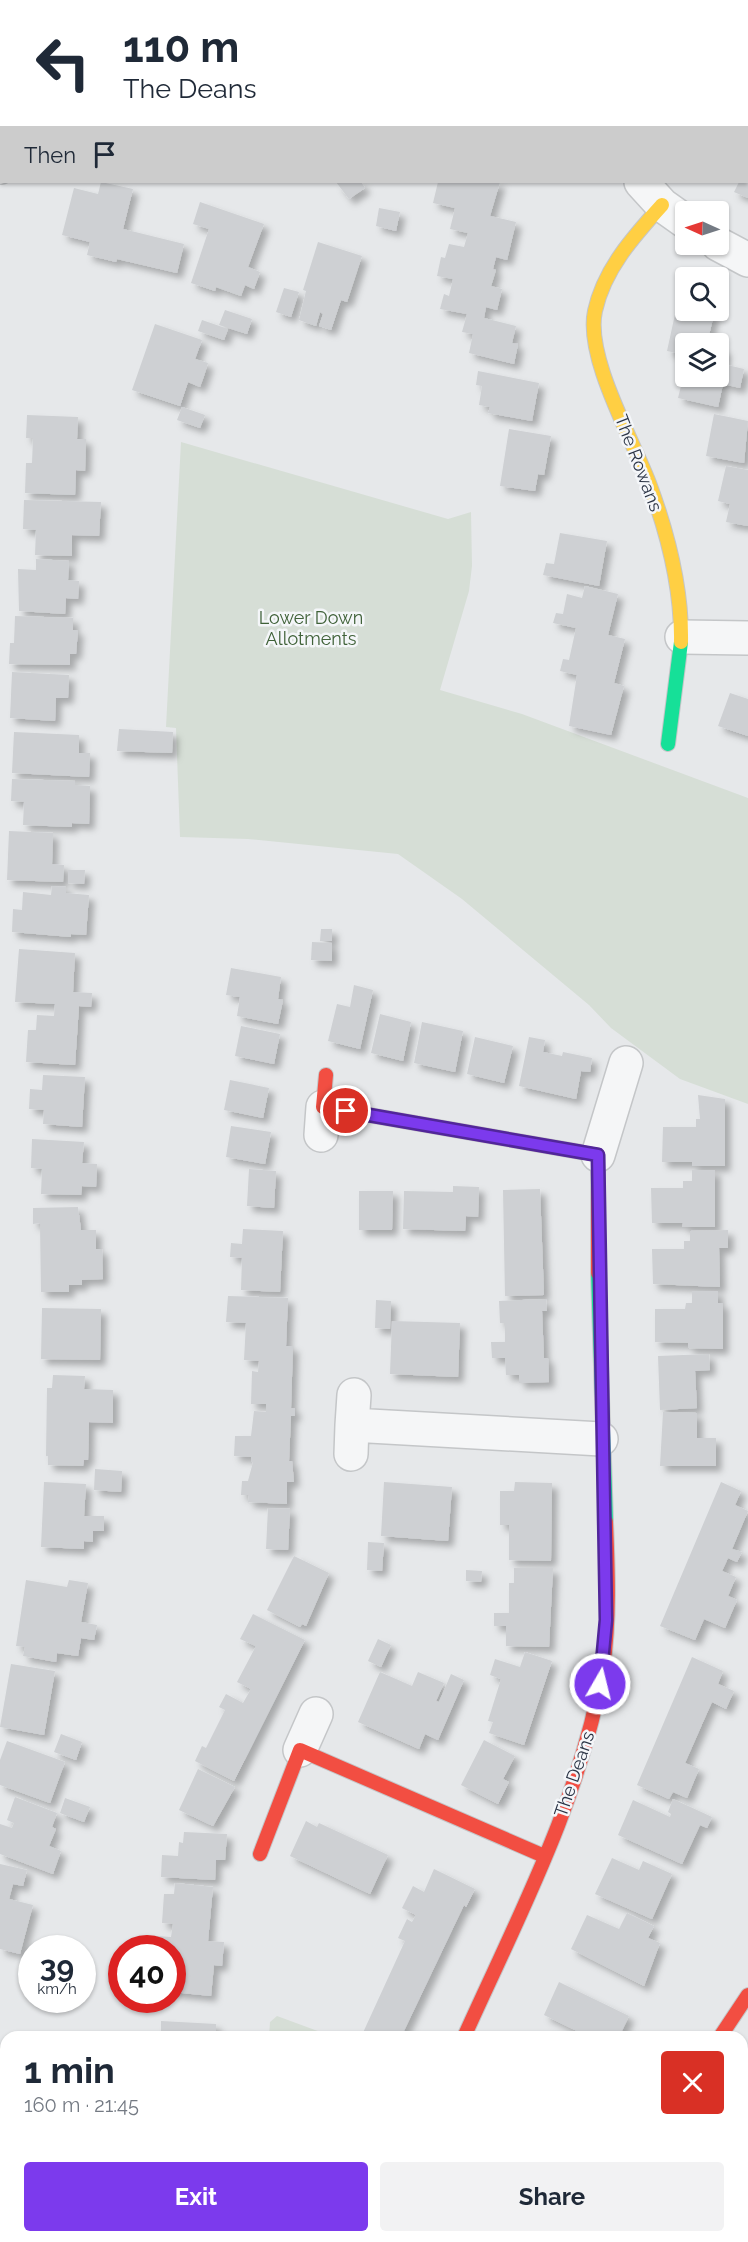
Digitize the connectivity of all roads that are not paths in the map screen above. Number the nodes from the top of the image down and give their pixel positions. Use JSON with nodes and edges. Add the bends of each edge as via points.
{"nodes":[{"id":1,"x":663,"y":203,"type":"edge"},
{"id":2,"x":729,"y":250,"type":"edge"},
{"id":3,"x":748,"y":260,"type":"edge"},
{"id":4,"x":682,"y":637,"type":"junction"},
{"id":5,"x":748,"y":638,"type":"edge"},
{"id":6,"x":668,"y":744,"type":"dead end"},
{"id":7,"x":626,"y":1063,"type":"dead end"},
{"id":8,"x":326,"y":1075,"type":"dead end"},
{"id":9,"x":598,"y":1155,"type":"junction"},
{"id":10,"x":352,"y":1425,"type":"dead end"},
{"id":11,"x":602,"y":1439,"type":"junction"},
{"id":12,"x":316,"y":1714,"type":"dead end"},
{"id":13,"x":300,"y":1750,"type":"junction"},
{"id":14,"x":260,"y":1854,"type":"dead end"},
{"id":15,"x":544,"y":1856,"type":"junction"},
{"id":16,"x":748,"y":1995,"type":"edge"},
{"id":17,"x":467,"y":2031,"type":"edge"},
{"id":18,"x":723,"y":2031,"type":"edge"}],
"edges":[{"from":1,"to":4,"type":"street","name":"The Rowans","via":[[626,244],[613,266],[597,307],[593,338],[664,527],[679,596]]},
{"from":2,"to":3,"type":"street"},
{"from":4,"to":5,"type":"street"},
{"from":4,"to":6,"type":"street","name":"The Rowans"},
{"from":7,"to":9,"type":"street","name":"The Deans"},
{"from":8,"to":9,"type":"street","via":[[322,1121]]},
{"from":9,"to":11,"type":"street","name":"The Deans"},
{"from":10,"to":11,"type":"street"},
{"from":11,"to":15,"type":"street","name":"The Deans","via":[[606,1620],[603,1666],[581,1758]]},
{"from":12,"to":13,"type":"street"},
{"from":13,"to":14,"type":"street"},
{"from":13,"to":15,"type":"street"},
{"from":15,"to":17,"type":"street","name":"The Deans"},
{"from":16,"to":18,"type":"street"}]}
